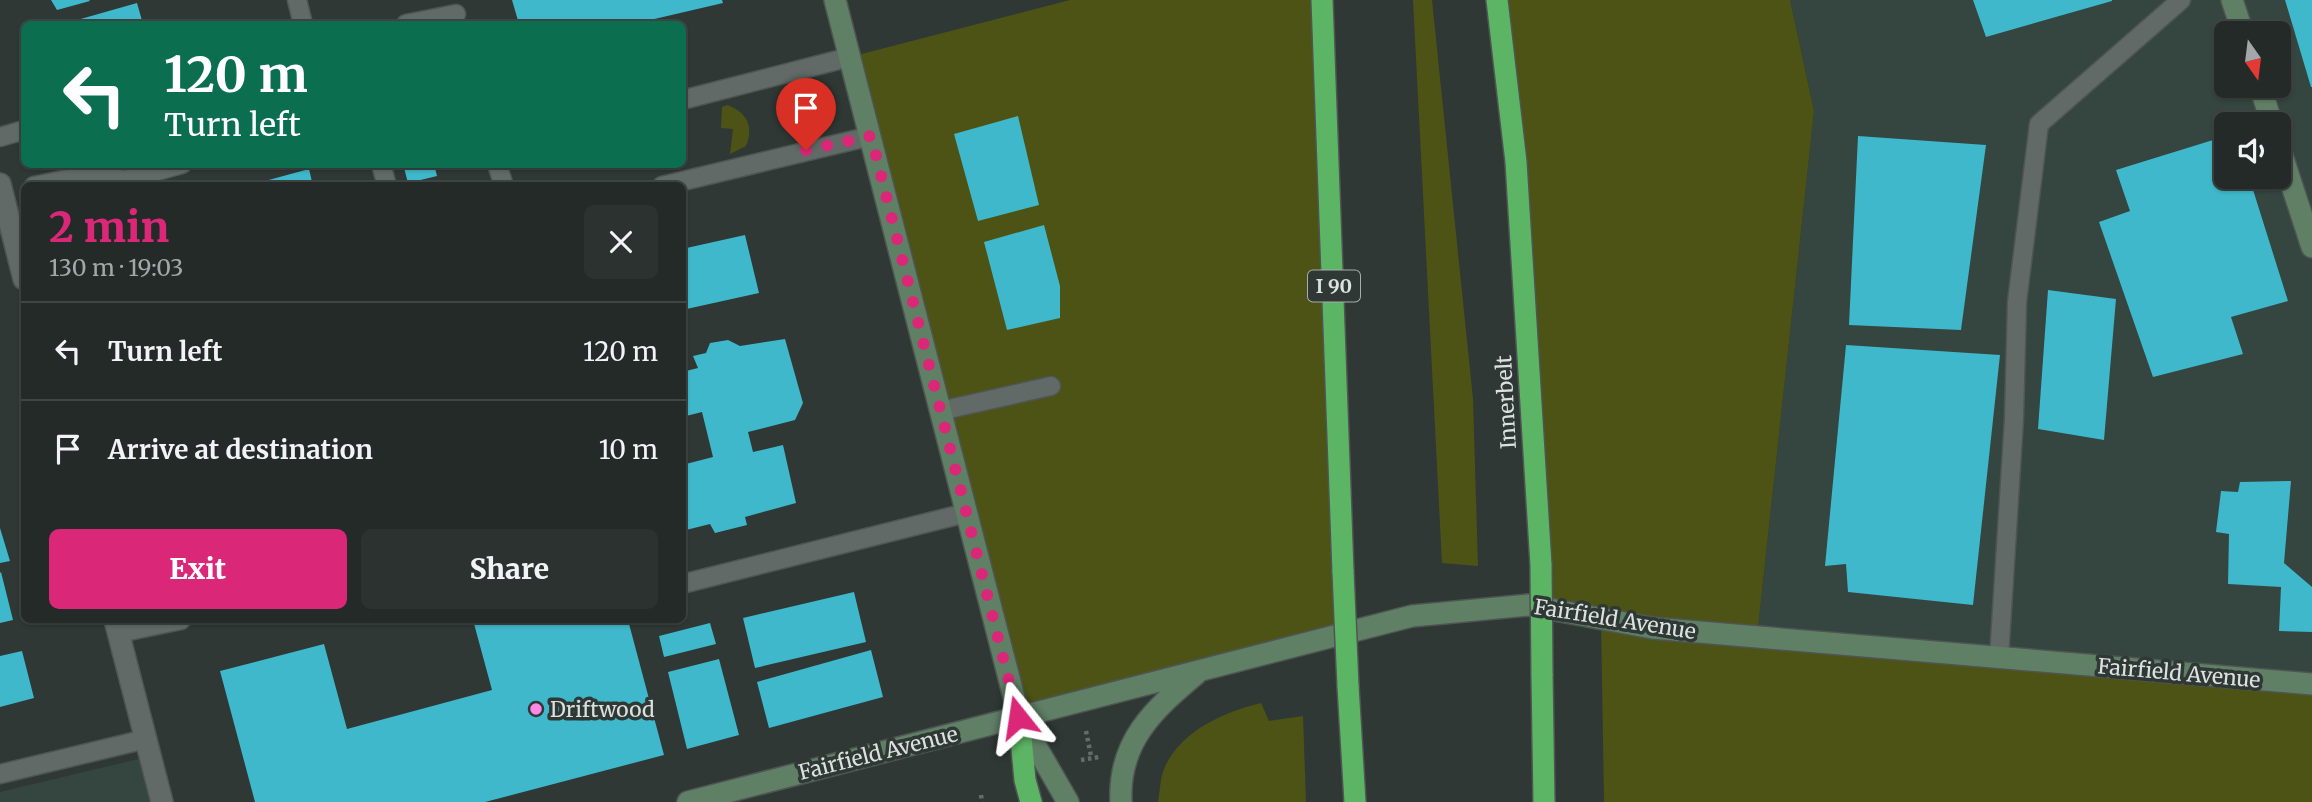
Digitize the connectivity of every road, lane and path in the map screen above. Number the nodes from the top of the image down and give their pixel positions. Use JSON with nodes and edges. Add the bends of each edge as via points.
{"nodes":[{"id":1,"x":297,"y":0,"type":"edge"},
{"id":2,"x":835,"y":0,"type":"edge"},
{"id":3,"x":1322,"y":0,"type":"edge"},
{"id":4,"x":1497,"y":0,"type":"edge"},
{"id":5,"x":2181,"y":0,"type":"edge"},
{"id":6,"x":2232,"y":0,"type":"edge"},
{"id":7,"x":454,"y":13,"type":"edge"},
{"id":8,"x":302,"y":21,"type":"edge"},
{"id":9,"x":419,"y":21,"type":"edge"},
{"id":10,"x":2239,"y":21,"type":"edge"},
{"id":11,"x":850,"y":57,"type":"junction"},
{"id":12,"x":686,"y":99,"type":"edge"},
{"id":13,"x":21,"y":131,"type":"edge"},
{"id":14,"x":871,"y":136,"type":"junction"},
{"id":15,"x":0,"y":137,"type":"edge"},
{"id":16,"x":168,"y":168,"type":"edge"},
{"id":17,"x":54,"y":182,"type":"edge"},
{"id":18,"x":679,"y":182,"type":"edge"},
{"id":19,"x":2291,"y":183,"type":"edge"},
{"id":20,"x":21,"y":187,"type":"edge"},
{"id":21,"x":1,"y":188,"type":"edge"},
{"id":22,"x":2312,"y":247,"type":"edge"},
{"id":23,"x":21,"y":267,"type":"edge"},
{"id":24,"x":1051,"y":386,"type":"dead end"},
{"id":25,"x":940,"y":411,"type":"junction"},
{"id":26,"x":966,"y":513,"type":"junction"},
{"id":27,"x":686,"y":583,"type":"edge"},
{"id":28,"x":149,"y":623,"type":"edge"},
{"id":29,"x":117,"y":626,"type":"edge"},
{"id":30,"x":1999,"y":658,"type":"junction"},
{"id":31,"x":1200,"y":670,"type":"junction"},
{"id":32,"x":2312,"y":684,"type":"edge"},
{"id":33,"x":1018,"y":717,"type":"junction"},
{"id":34,"x":1086,"y":731,"type":"dead end"},
{"id":35,"x":146,"y":739,"type":"junction"},
{"id":36,"x":1091,"y":756,"type":"junction"},
{"id":37,"x":1110,"y":758,"type":"dead end"},
{"id":38,"x":1081,"y":760,"type":"dead end"},
{"id":39,"x":0,"y":774,"type":"edge"},
{"id":40,"x":981,"y":794,"type":"dead end"},
{"id":41,"x":162,"y":802,"type":"edge"},
{"id":42,"x":688,"y":802,"type":"edge"},
{"id":43,"x":982,"y":802,"type":"edge"},
{"id":44,"x":1031,"y":802,"type":"edge"},
{"id":45,"x":1068,"y":802,"type":"edge"},
{"id":46,"x":1121,"y":802,"type":"edge"},
{"id":47,"x":1354,"y":802,"type":"edge"},
{"id":48,"x":1544,"y":802,"type":"edge"}],
"edges":[{"from":1,"to":8,"type":"lane"},
{"from":2,"to":11,"type":"street"},
{"from":3,"to":47,"type":"highway","number":"I 90","bridge":true},
{"from":4,"to":48,"type":"highway","name":"Innerbelt","bridge":true,"via":[[1516,162],[1541,565]]},
{"from":5,"to":30,"type":"lane","via":[[2039,124],[2017,302]]},
{"from":6,"to":10,"type":"street"},
{"from":7,"to":9,"type":"lane"},
{"from":11,"to":12,"type":"lane"},
{"from":11,"to":14,"type":"street"},
{"from":13,"to":15,"type":"lane"},
{"from":14,"to":18,"type":"lane"},
{"from":14,"to":25,"type":"street"},
{"from":16,"to":17,"type":"lane","via":[[125,180],[88,175]]},
{"from":19,"to":22,"type":"street"},
{"from":20,"to":21,"type":"lane"},
{"from":21,"to":23,"type":"street"},
{"from":24,"to":25,"type":"lane"},
{"from":25,"to":26,"type":"street"},
{"from":26,"to":27,"type":"lane"},
{"from":26,"to":33,"type":"street"},
{"from":28,"to":29,"type":"lane"},
{"from":29,"to":35,"type":"street"},
{"from":30,"to":31,"type":"street","name":"Fairfield Avenue","via":[[1653,628],[1528,605],[1412,615]]},
{"from":30,"to":32,"type":"street","name":"Fairfield Avenue"},
{"from":31,"to":33,"type":"street","name":"Fairfield Avenue"},
{"from":31,"to":46,"type":"street","via":[[1154,710],[1142,727],[1124,762]]},
{"from":33,"to":42,"type":"street","name":"Fairfield Avenue"},
{"from":33,"to":44,"type":"highway"},
{"from":33,"to":45,"type":"street"},
{"from":34,"to":36,"type":"path"},
{"from":35,"to":39,"type":"lane"},
{"from":35,"to":41,"type":"street"},
{"from":36,"to":37,"type":"path"},
{"from":36,"to":38,"type":"path"},
{"from":40,"to":43,"type":"path"}]}
